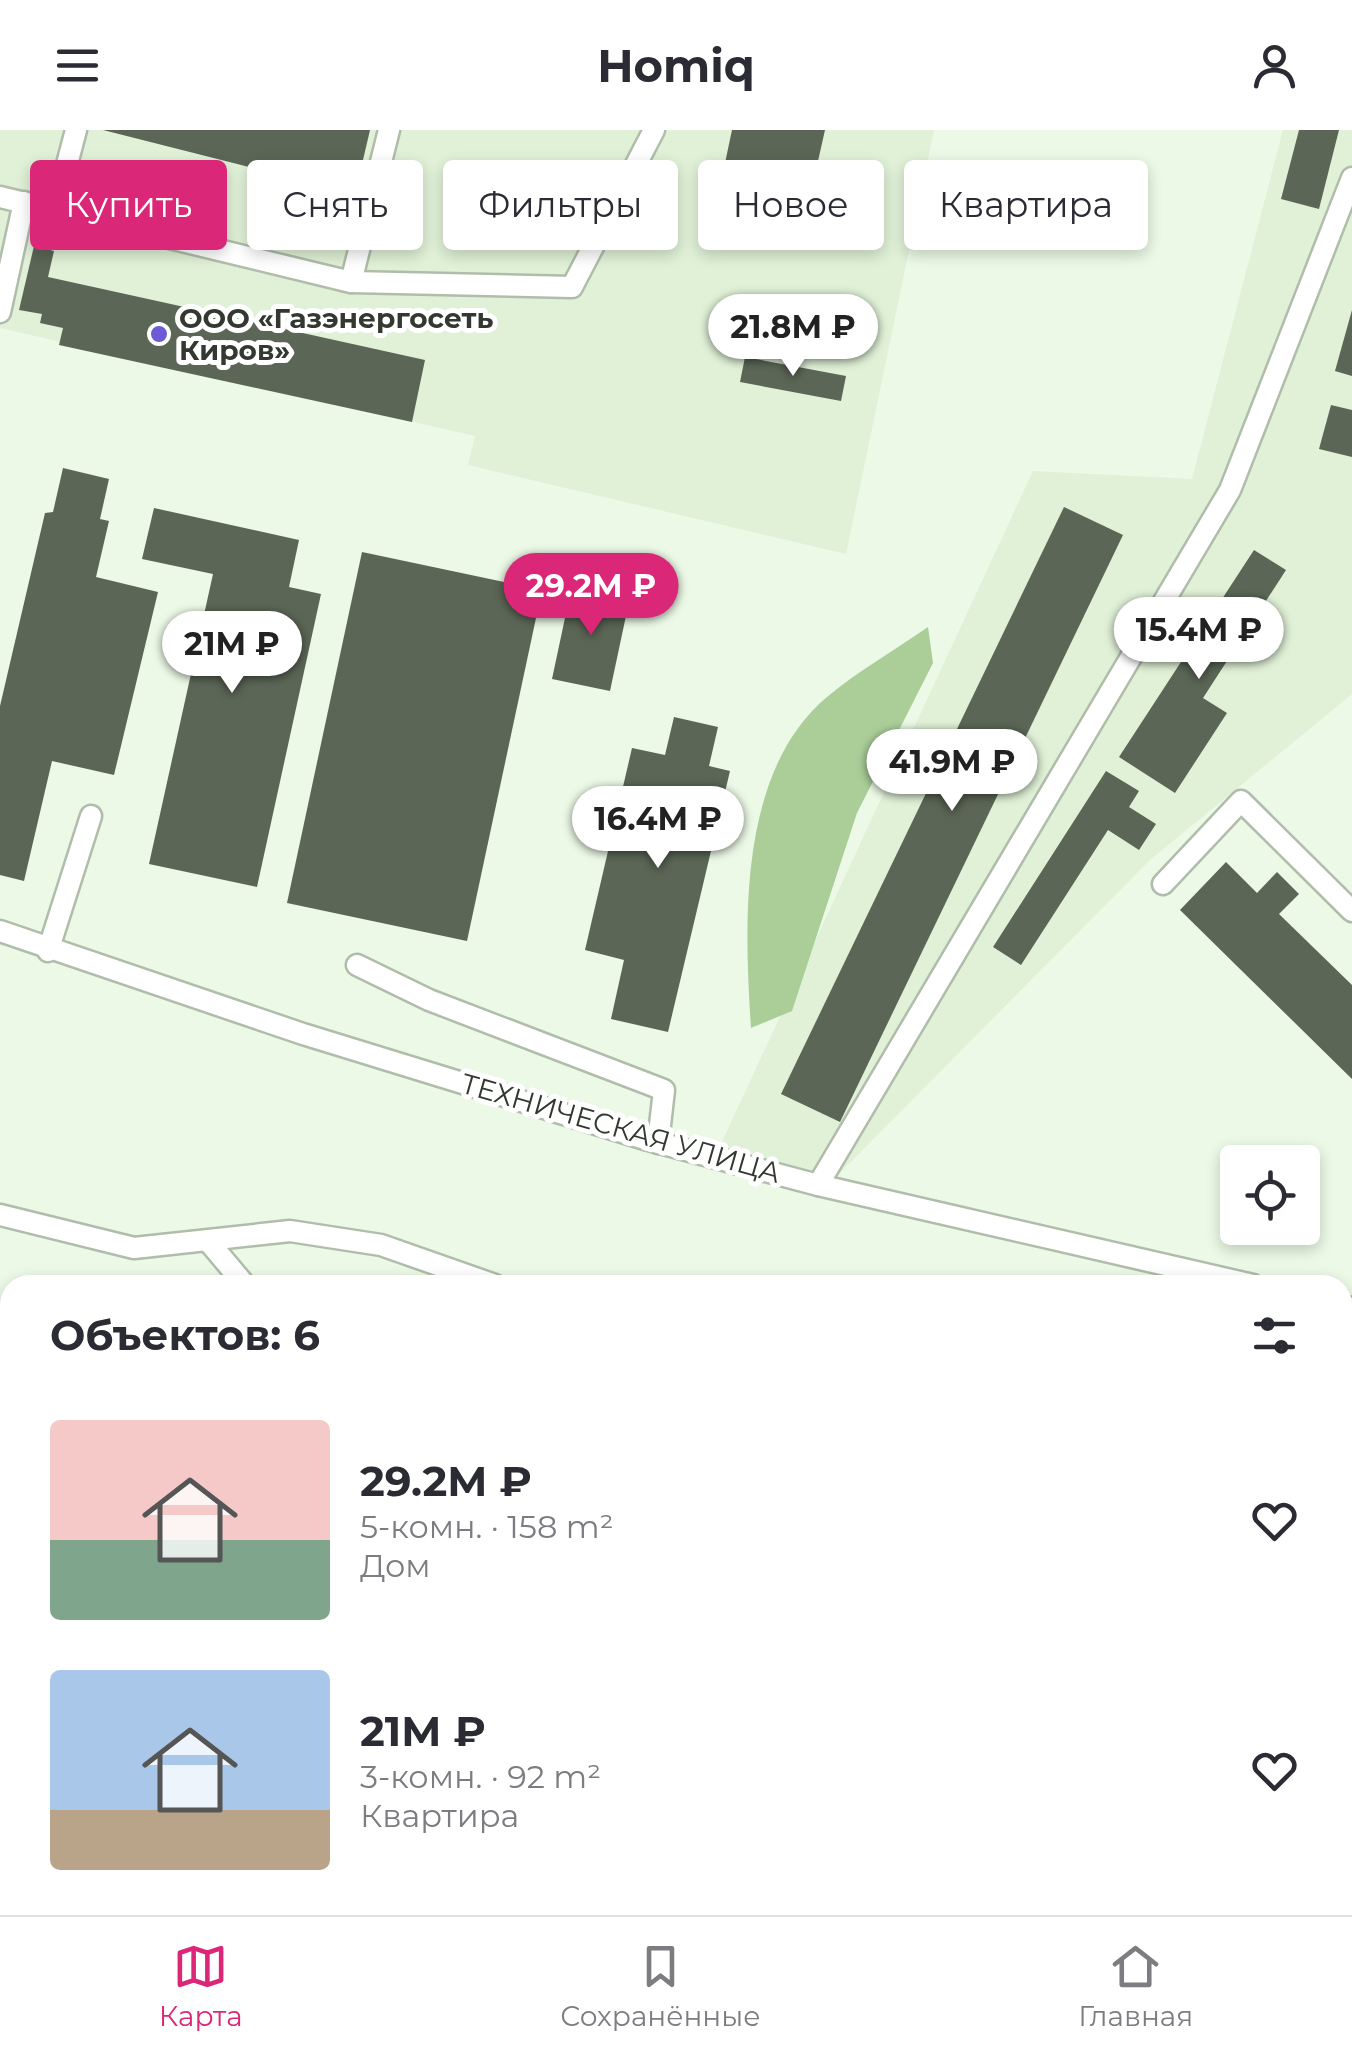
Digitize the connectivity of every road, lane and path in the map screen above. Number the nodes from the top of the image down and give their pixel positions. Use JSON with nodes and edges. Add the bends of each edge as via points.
{"nodes":[{"id":1,"x":76,"y":130,"type":"edge"},
{"id":2,"x":389,"y":130,"type":"edge"},
{"id":3,"x":654,"y":130,"type":"edge"},
{"id":4,"x":68,"y":160,"type":"edge"},
{"id":5,"x":1352,"y":178,"type":"edge"},
{"id":6,"x":0,"y":197,"type":"edge"},
{"id":7,"x":24,"y":202,"type":"junction"},
{"id":8,"x":30,"y":204,"type":"edge"},
{"id":9,"x":219,"y":250,"type":"edge"},
{"id":10,"x":351,"y":282,"type":"junction"},
{"id":11,"x":0,"y":312,"type":"edge"},
{"id":12,"x":91,"y":816,"type":"dead end"},
{"id":13,"x":1163,"y":884,"type":"dead end"},
{"id":14,"x":1352,"y":911,"type":"edge"},
{"id":15,"x":0,"y":931,"type":"edge"},
{"id":16,"x":48,"y":951,"type":"junction"},
{"id":17,"x":357,"y":965,"type":"dead end"},
{"id":18,"x":658,"y":1143,"type":"junction"},
{"id":19,"x":818,"y":1184,"type":"junction"},
{"id":20,"x":0,"y":1215,"type":"edge"},
{"id":21,"x":208,"y":1241,"type":"junction"},
{"id":22,"x":236,"y":1275,"type":"edge"},
{"id":23,"x":466,"y":1275,"type":"edge"},
{"id":24,"x":1209,"y":1275,"type":"edge"}],
"edges":[{"from":1,"to":4,"type":"lane"},
{"from":2,"to":10,"type":"lane"},
{"from":3,"to":10,"type":"lane","via":[[572,286]]},
{"from":5,"to":19,"type":"lane","via":[[1230,490]]},
{"from":6,"to":7,"type":"lane"},
{"from":7,"to":8,"type":"lane"},
{"from":7,"to":11,"type":"lane"},
{"from":9,"to":10,"type":"lane"},
{"from":12,"to":16,"type":"lane"},
{"from":13,"to":14,"type":"lane","via":[[1241,801]]},
{"from":15,"to":16,"type":"lane","name":"ТЕХНИЧЕСКАЯ УЛИЦА"},
{"from":16,"to":18,"type":"lane","name":"ТЕХНИЧЕСКАЯ УЛИЦА"},
{"from":17,"to":18,"type":"lane","via":[[429,1000],[664,1090]]},
{"from":18,"to":19,"type":"lane","name":"ТЕХНИЧЕСКАЯ УЛИЦА"},
{"from":19,"to":24,"type":"lane","name":"ТЕХНИЧЕСКАЯ УЛИЦА"},
{"from":20,"to":21,"type":"lane","via":[[134,1248]]},
{"from":21,"to":22,"type":"lane"},
{"from":21,"to":23,"type":"lane","via":[[290,1231],[381,1246]]}]}
